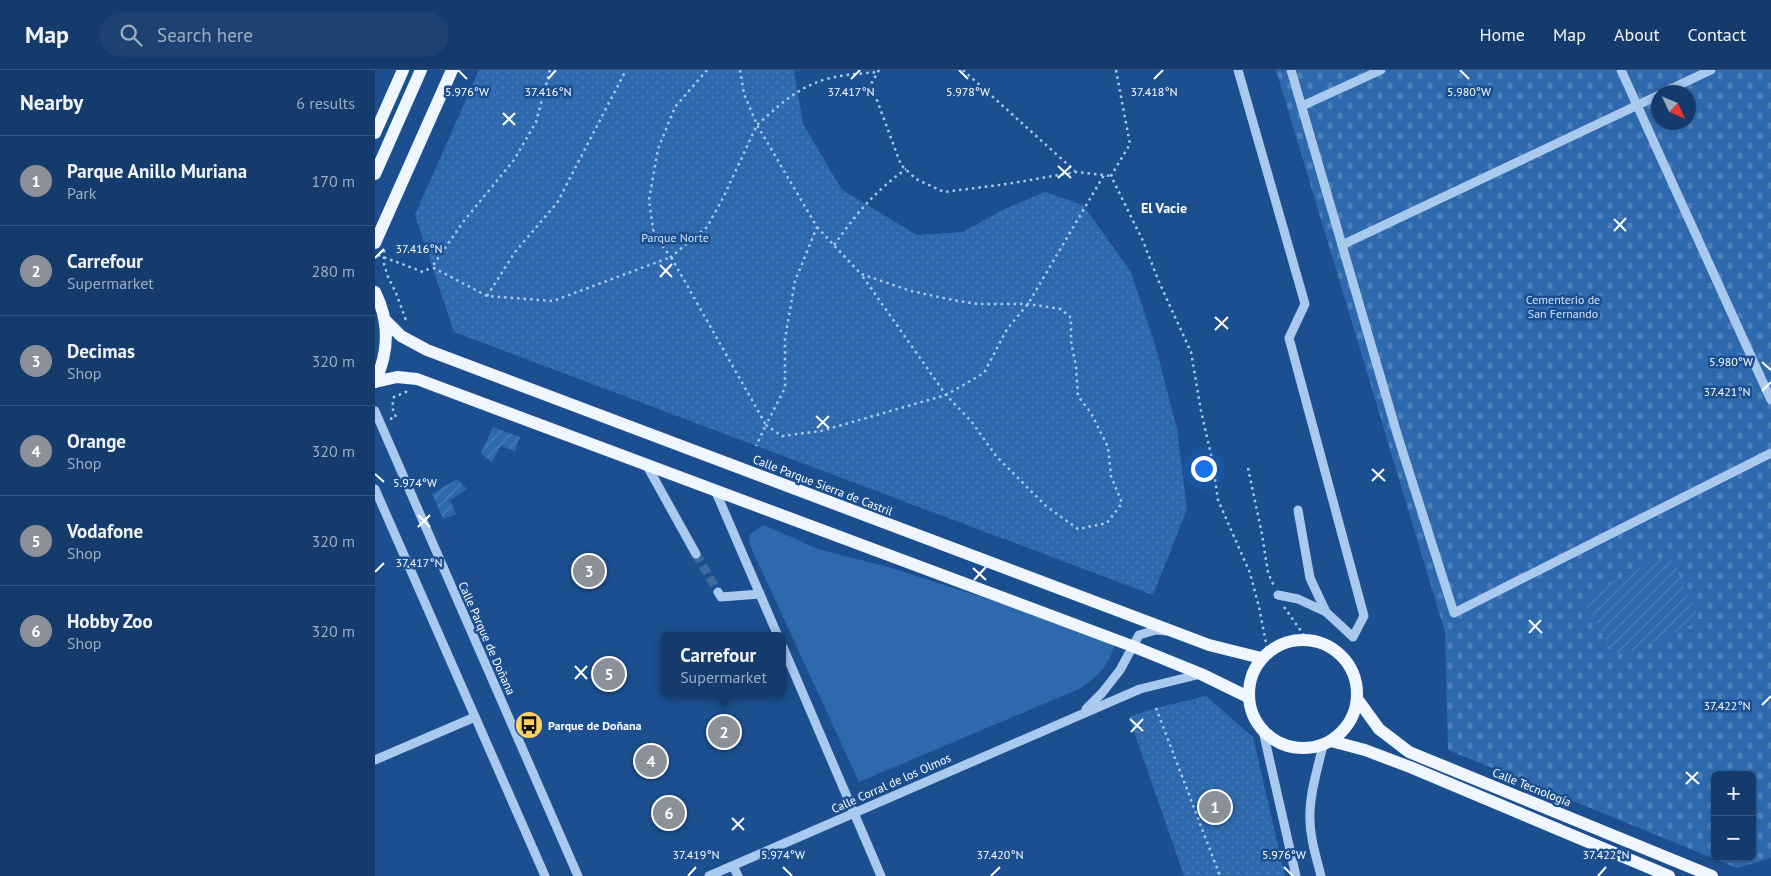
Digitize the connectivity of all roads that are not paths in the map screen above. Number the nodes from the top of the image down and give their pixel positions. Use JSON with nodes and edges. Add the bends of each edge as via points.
{"nodes":[{"id":1,"x":403,"y":70,"type":"edge"},
{"id":2,"x":421,"y":70,"type":"edge"},
{"id":3,"x":452,"y":70,"type":"edge"},
{"id":4,"x":1238,"y":70,"type":"edge"},
{"id":5,"x":1291,"y":70,"type":"edge"},
{"id":6,"x":1381,"y":70,"type":"edge"},
{"id":7,"x":1621,"y":70,"type":"edge"},
{"id":8,"x":1711,"y":70,"type":"edge"},
{"id":9,"x":1679,"y":85,"type":"edge"},
{"id":10,"x":1651,"y":99,"type":"edge"},
{"id":11,"x":1637,"y":105,"type":"junction"},
{"id":12,"x":1302,"y":106,"type":"junction"},
{"id":13,"x":375,"y":133,"type":"edge"},
{"id":14,"x":375,"y":174,"type":"edge"},
{"id":15,"x":1342,"y":245,"type":"junction"},
{"id":16,"x":377,"y":249,"type":"edge"},
{"id":17,"x":375,"y":286,"type":"edge"},
{"id":18,"x":375,"y":292,"type":"edge"},
{"id":19,"x":381,"y":306,"type":"junction"},
{"id":20,"x":385,"y":320,"type":"junction"},
{"id":21,"x":375,"y":382,"type":"edge"},
{"id":22,"x":1771,"y":400,"type":"edge"},
{"id":23,"x":375,"y":410,"type":"edge"},
{"id":24,"x":1771,"y":453,"type":"edge"},
{"id":25,"x":646,"y":464,"type":"junction"},
{"id":26,"x":375,"y":489,"type":"edge"},
{"id":27,"x":715,"y":490,"type":"junction"},
{"id":28,"x":1298,"y":510,"type":"dead end"},
{"id":29,"x":696,"y":554,"type":"tunnel mouth"},
{"id":30,"x":718,"y":592,"type":"dead end"},
{"id":31,"x":760,"y":594,"type":"junction"},
{"id":32,"x":1278,"y":595,"type":"road end"},
{"id":33,"x":1326,"y":612,"type":"junction"},
{"id":34,"x":776,"y":632,"type":"edge"},
{"id":35,"x":1174,"y":632,"type":"junction"},
{"id":36,"x":1132,"y":646,"type":"junction"},
{"id":37,"x":786,"y":655,"type":"edge"},
{"id":38,"x":1264,"y":655,"type":"junction"},
{"id":39,"x":1201,"y":674,"type":"junction"},
{"id":40,"x":1248,"y":698,"type":"junction"},
{"id":41,"x":1358,"y":700,"type":"junction"},
{"id":42,"x":1083,"y":713,"type":"junction"},
{"id":43,"x":475,"y":717,"type":"junction"},
{"id":44,"x":1263,"y":731,"type":"junction"},
{"id":45,"x":1327,"y":743,"type":"junction"},
{"id":46,"x":375,"y":760,"type":"edge"},
{"id":47,"x":854,"y":813,"type":"junction"},
{"id":48,"x":733,"y":866,"type":"junction"},
{"id":49,"x":545,"y":876,"type":"edge"},
{"id":50,"x":578,"y":876,"type":"edge"},
{"id":51,"x":709,"y":876,"type":"edge"},
{"id":52,"x":738,"y":876,"type":"edge"},
{"id":53,"x":881,"y":876,"type":"edge"},
{"id":54,"x":1297,"y":876,"type":"edge"},
{"id":55,"x":1321,"y":876,"type":"edge"},
{"id":56,"x":1669,"y":876,"type":"edge"},
{"id":57,"x":1712,"y":876,"type":"edge"}],
"edges":[{"from":1,"to":13,"type":"main road"},
{"from":2,"to":14,"type":"main road"},
{"from":3,"to":16,"type":"main road"},
{"from":4,"to":33,"type":"street","via":[[1305,304],[1289,338],[1364,616],[1353,637]]},
{"from":5,"to":12,"type":"street"},
{"from":6,"to":12,"type":"street"},
{"from":7,"to":11,"type":"street"},
{"from":8,"to":9,"type":"street"},
{"from":10,"to":11,"type":"street"},
{"from":11,"to":15,"type":"street"},
{"from":11,"to":22,"type":"street"},
{"from":12,"to":15,"type":"street"},
{"from":15,"to":24,"type":"street","via":[[1454,613]]},
{"from":17,"to":19,"type":"main road"},
{"from":18,"to":19,"type":"main road"},
{"from":19,"to":20,"type":"main road"},
{"from":20,"to":21,"type":"main road","via":[[386,347]]},
{"from":20,"to":35,"type":"main road","name":"Calle Parque Sierra de Castril","via":[[401,336],[422,348]]},
{"from":21,"to":25,"type":"main road","via":[[412,377]]},
{"from":23,"to":50,"type":"street","name":"Calle Parque de Doñana"},
{"from":25,"to":27,"type":"main road"},
{"from":25,"to":29,"type":"street"},
{"from":26,"to":43,"type":"street"},
{"from":27,"to":31,"type":"street"},
{"from":27,"to":36,"type":"main road"},
{"from":28,"to":33,"type":"street","via":[[1310,578]]},
{"from":30,"to":31,"type":"street","via":[[721,597]]},
{"from":31,"to":34,"type":"street"},
{"from":32,"to":33,"type":"street"},
{"from":35,"to":36,"type":"street","via":[[1156,630],[1139,634]]},
{"from":35,"to":38,"type":"main road","name":"Calle Parque Sierra de Castril","via":[[1209,645]]},
{"from":36,"to":39,"type":"main road"},
{"from":36,"to":42,"type":"street","via":[[1120,670]]},
{"from":37,"to":47,"type":"street"},
{"from":38,"to":40,"type":"main road","via":[[1251,676]]},
{"from":38,"to":41,"type":"main road","via":[[1287,641],[1306,638],[1334,648],[1354,670]]},
{"from":39,"to":40,"type":"main road"},
{"from":39,"to":42,"type":"street","name":"Calle Corral de los Olmos","via":[[1140,689]]},
{"from":40,"to":44,"type":"main road","via":[[1253,716]]},
{"from":41,"to":45,"type":"main road","via":[[1349,724]]},
{"from":41,"to":57,"type":"main road","name":"Calle Tecnología","via":[[1379,729],[1409,752]]},
{"from":42,"to":47,"type":"street","name":"Calle Corral de los Olmos"},
{"from":43,"to":46,"type":"street"},
{"from":43,"to":49,"type":"street"},
{"from":44,"to":45,"type":"main road","via":[[1280,744],[1301,749]]},
{"from":44,"to":54,"type":"street"},
{"from":45,"to":55,"type":"street","via":[[1313,787],[1310,814]]},
{"from":45,"to":56,"type":"main road","via":[[1365,750],[1410,767]]},
{"from":47,"to":48,"type":"street","name":"Calle Corral de los Olmos"},
{"from":47,"to":53,"type":"street"},
{"from":48,"to":51,"type":"street","name":"Calle Corral de los Olmos"},
{"from":48,"to":52,"type":"street"}]}
